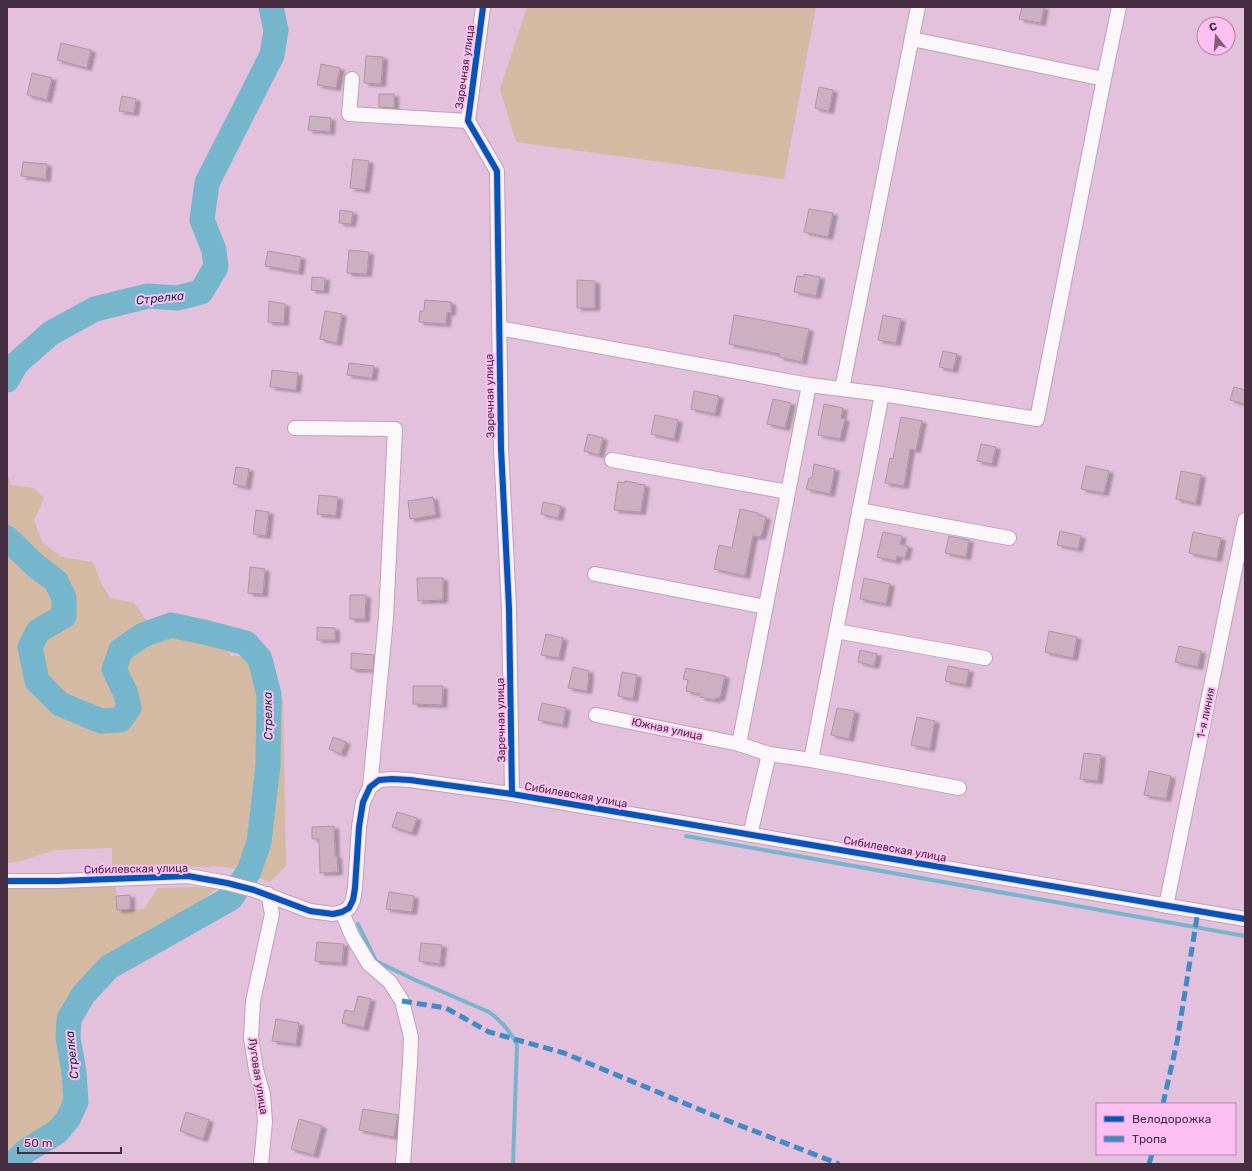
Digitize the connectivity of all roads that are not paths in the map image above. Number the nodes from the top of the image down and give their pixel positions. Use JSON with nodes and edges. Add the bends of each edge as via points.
{"nodes":[{"id":1,"x":483,"y":7,"type":"edge"},
{"id":2,"x":918,"y":7,"type":"edge"},
{"id":3,"x":1119,"y":7,"type":"edge"},
{"id":4,"x":912,"y":39,"type":"junction"},
{"id":5,"x":352,"y":79,"type":"dead end"},
{"id":6,"x":1104,"y":79,"type":"junction"},
{"id":7,"x":468,"y":121,"type":"junction"},
{"id":8,"x":499,"y":328,"type":"junction"},
{"id":9,"x":809,"y":385,"type":"junction"},
{"id":10,"x":842,"y":389,"type":"junction"},
{"id":11,"x":882,"y":394,"type":"junction"},
{"id":12,"x":295,"y":428,"type":"dead end"},
{"id":13,"x":612,"y":460,"type":"dead end"},
{"id":14,"x":788,"y":492,"type":"junction"},
{"id":15,"x":859,"y":510,"type":"junction"},
{"id":16,"x":1245,"y":520,"type":"edge"},
{"id":17,"x":1009,"y":538,"type":"dead end"},
{"id":18,"x":594,"y":574,"type":"dead end"},
{"id":19,"x":766,"y":607,"type":"junction"},
{"id":20,"x":836,"y":631,"type":"junction"},
{"id":21,"x":985,"y":658,"type":"dead end"},
{"id":22,"x":596,"y":715,"type":"dead end"},
{"id":23,"x":739,"y":744,"type":"junction"},
{"id":24,"x":769,"y":754,"type":"junction"},
{"id":25,"x":811,"y":760,"type":"junction"},
{"id":26,"x":370,"y":787,"type":"junction"},
{"id":27,"x":959,"y":788,"type":"dead end"},
{"id":28,"x":512,"y":794,"type":"junction"},
{"id":29,"x":750,"y":834,"type":"junction"},
{"id":30,"x":7,"y":880,"type":"edge"},
{"id":31,"x":268,"y":894,"type":"junction"},
{"id":32,"x":1166,"y":906,"type":"junction"},
{"id":33,"x":342,"y":912,"type":"junction"},
{"id":34,"x":1245,"y":919,"type":"edge"},
{"id":35,"x":261,"y":1164,"type":"edge"},
{"id":36,"x":403,"y":1164,"type":"edge"}],
"edges":[{"from":1,"to":7,"type":"street","name":"Заречная улица"},
{"from":2,"to":4,"type":"street"},
{"from":3,"to":6,"type":"street"},
{"from":4,"to":6,"type":"street"},
{"from":4,"to":10,"type":"street"},
{"from":5,"to":7,"type":"street","via":[[349,114]]},
{"from":6,"to":11,"type":"street","via":[[1037,419]]},
{"from":7,"to":8,"type":"street","name":"Заречная улица","via":[[496,171]]},
{"from":8,"to":9,"type":"street"},
{"from":8,"to":28,"type":"street","name":"Заречная улица","via":[[501,448],[509,608]]},
{"from":9,"to":10,"type":"street"},
{"from":9,"to":14,"type":"street"},
{"from":10,"to":11,"type":"street"},
{"from":11,"to":15,"type":"street"},
{"from":12,"to":26,"type":"street","via":[[395,429],[386,618]]},
{"from":13,"to":14,"type":"street"},
{"from":14,"to":19,"type":"street"},
{"from":15,"to":17,"type":"street"},
{"from":15,"to":20,"type":"street"},
{"from":16,"to":32,"type":"street","name":"1-я линия"},
{"from":18,"to":19,"type":"street"},
{"from":19,"to":23,"type":"street"},
{"from":20,"to":21,"type":"street"},
{"from":20,"to":25,"type":"street"},
{"from":22,"to":23,"type":"street","name":"Южная улица"},
{"from":23,"to":24,"type":"street","name":"Южная улица"},
{"from":24,"to":25,"type":"street","name":"Южная улица"},
{"from":24,"to":29,"type":"street"},
{"from":25,"to":27,"type":"street","name":"Южная улица"},
{"from":26,"to":28,"type":"street","name":"Сибилевская улица","via":[[379,780],[392,779]]},
{"from":26,"to":33,"type":"street","via":[[362,808],[353,900],[349,908]]},
{"from":28,"to":29,"type":"street","name":"Сибилевская улица"},
{"from":29,"to":32,"type":"street","name":"Сибилевская улица"},
{"from":30,"to":31,"type":"street","name":"Сибилевская улица","via":[[58,881],[188,876]]},
{"from":31,"to":33,"type":"street","name":"Сибилевская улица","via":[[310,911],[333,914]]},
{"from":31,"to":35,"type":"street","name":"Луговая улица","via":[[272,914],[253,1001],[251,1038],[263,1095],[265,1122]]},
{"from":32,"to":34,"type":"street","name":"Сибилевская улица"},
{"from":33,"to":36,"type":"street","via":[[368,964],[390,982],[402,1001],[411,1037]]}]}
